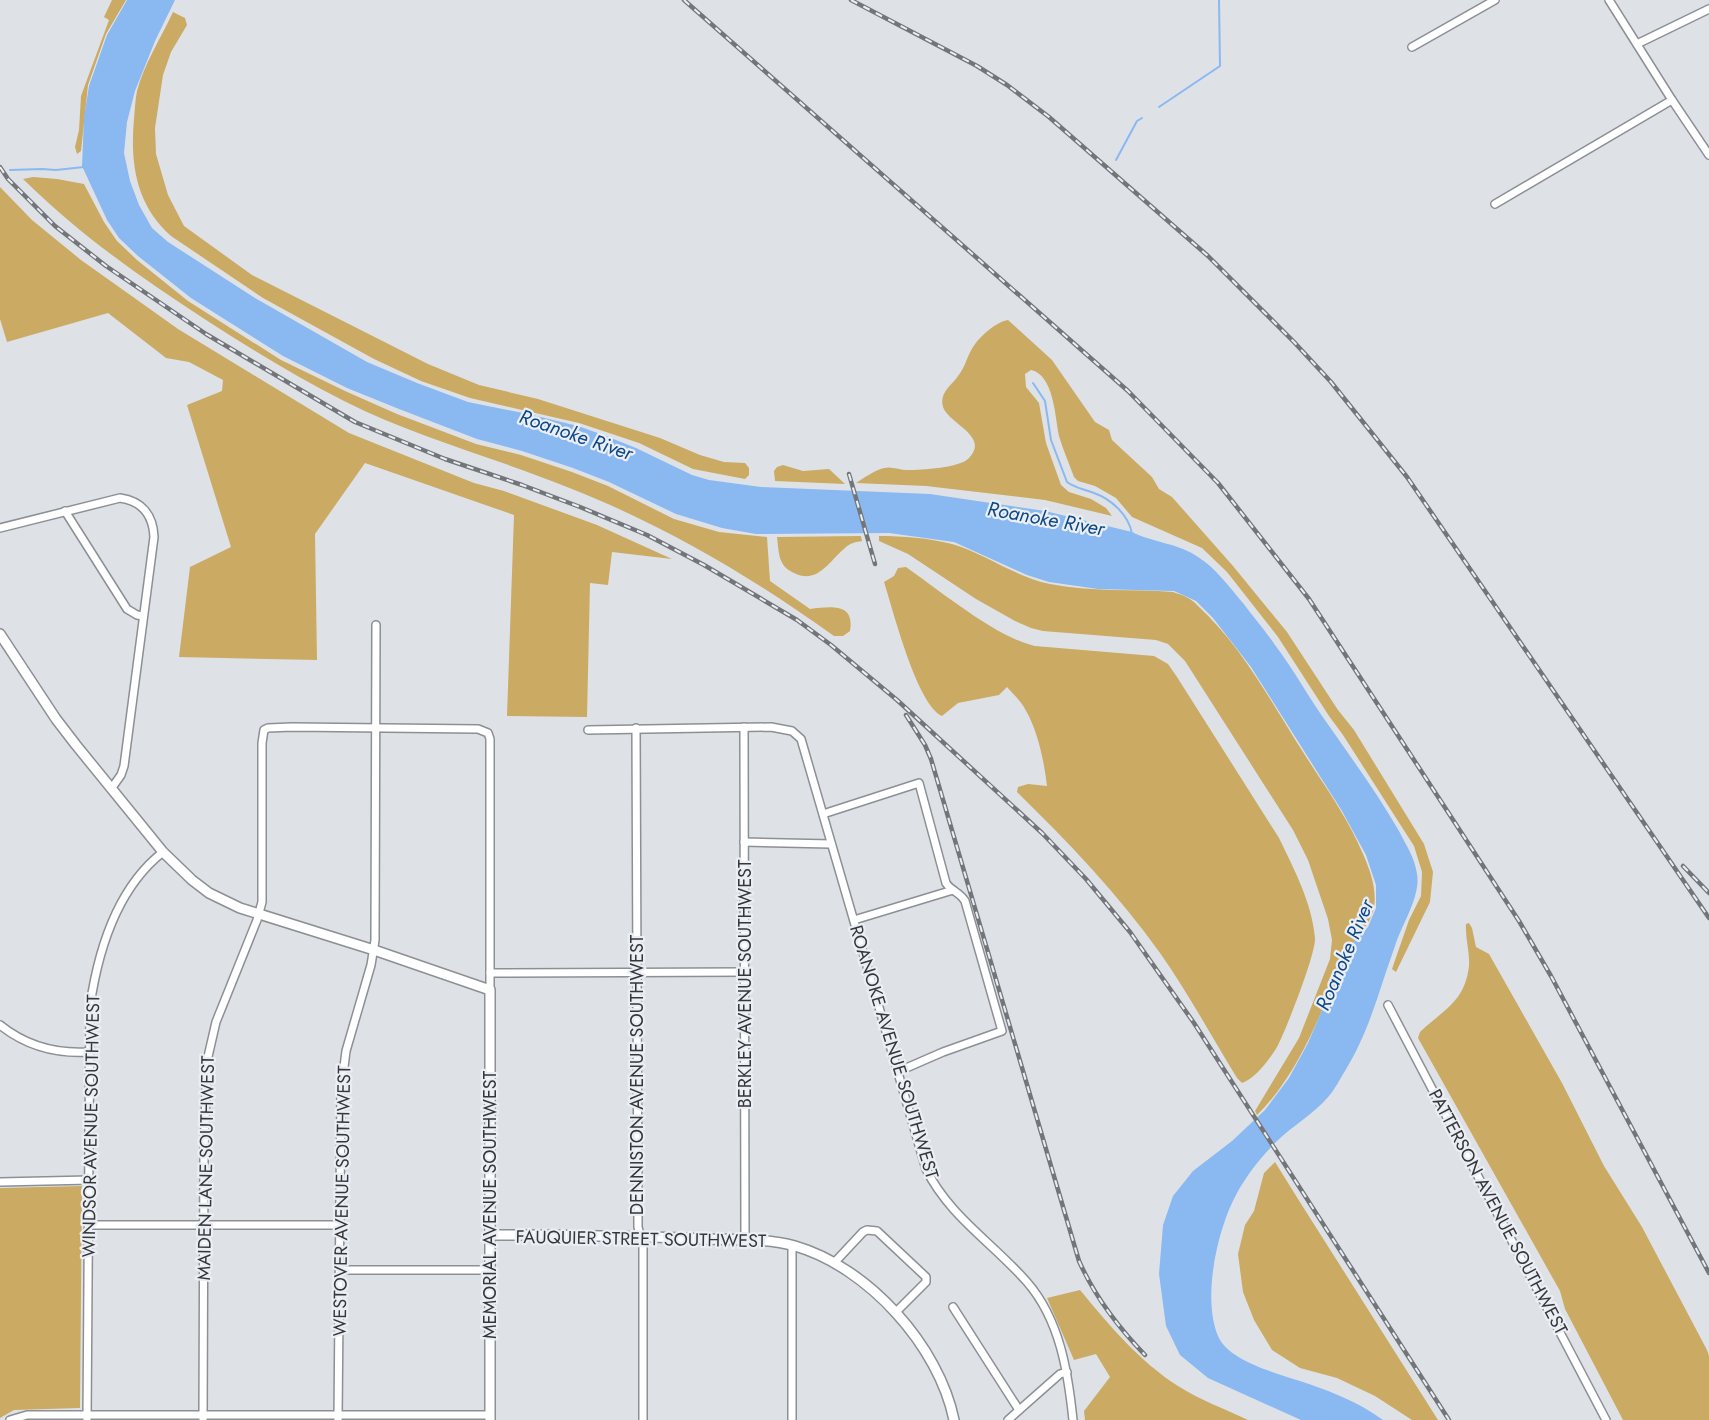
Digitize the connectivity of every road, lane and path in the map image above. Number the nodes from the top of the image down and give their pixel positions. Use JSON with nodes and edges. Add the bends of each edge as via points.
{"nodes":[{"id":1,"x":1495,"y":0,"type":"edge"},
{"id":2,"x":1609,"y":0,"type":"edge"},
{"id":3,"x":1709,"y":9,"type":"edge"},
{"id":4,"x":1637,"y":44,"type":"junction"},
{"id":5,"x":1412,"y":47,"type":"dead end"},
{"id":6,"x":1672,"y":100,"type":"junction"},
{"id":7,"x":1709,"y":155,"type":"edge"},
{"id":8,"x":1495,"y":204,"type":"dead end"},
{"id":9,"x":64,"y":511,"type":"junction"},
{"id":10,"x":0,"y":528,"type":"edge"},
{"id":11,"x":143,"y":616,"type":"junction"},
{"id":12,"x":375,"y":626,"type":"dead end"},
{"id":13,"x":0,"y":634,"type":"edge"},
{"id":14,"x":744,"y":727,"type":"junction"},
{"id":15,"x":636,"y":728,"type":"junction"},
{"id":16,"x":375,"y":729,"type":"junction"},
{"id":17,"x":588,"y":730,"type":"dead end"},
{"id":18,"x":111,"y":789,"type":"junction"},
{"id":19,"x":823,"y":814,"type":"junction"},
{"id":20,"x":744,"y":842,"type":"junction"},
{"id":21,"x":831,"y":844,"type":"junction"},
{"id":22,"x":163,"y":852,"type":"junction"},
{"id":23,"x":953,"y":890,"type":"junction"},
{"id":24,"x":260,"y":914,"type":"junction"},
{"id":25,"x":854,"y":920,"type":"junction"},
{"id":26,"x":374,"y":950,"type":"junction"},
{"id":27,"x":745,"y":972,"type":"junction"},
{"id":28,"x":490,"y":973,"type":"junction"},
{"id":29,"x":637,"y":973,"type":"junction"},
{"id":30,"x":490,"y":990,"type":"junction"},
{"id":31,"x":1388,"y":1005,"type":"dead end"},
{"id":32,"x":0,"y":1025,"type":"edge"},
{"id":33,"x":89,"y":1052,"type":"junction"},
{"id":34,"x":897,"y":1072,"type":"junction"},
{"id":35,"x":90,"y":1180,"type":"junction"},
{"id":36,"x":0,"y":1182,"type":"edge"},
{"id":37,"x":340,"y":1225,"type":"junction"},
{"id":38,"x":89,"y":1226,"type":"junction"},
{"id":39,"x":204,"y":1226,"type":"junction"},
{"id":40,"x":490,"y":1235,"type":"junction"},
{"id":41,"x":642,"y":1237,"type":"junction"},
{"id":42,"x":745,"y":1241,"type":"junction"},
{"id":43,"x":792,"y":1245,"type":"junction"},
{"id":44,"x":834,"y":1263,"type":"junction"},
{"id":45,"x":340,"y":1270,"type":"junction"},
{"id":46,"x":491,"y":1270,"type":"junction"},
{"id":47,"x":953,"y":1307,"type":"dead end"},
{"id":48,"x":895,"y":1313,"type":"junction"},
{"id":49,"x":1067,"y":1372,"type":"junction"},
{"id":50,"x":1019,"y":1410,"type":"junction"},
{"id":51,"x":87,"y":1417,"type":"edge"},
{"id":52,"x":203,"y":1417,"type":"edge"},
{"id":53,"x":338,"y":1417,"type":"edge"},
{"id":54,"x":490,"y":1417,"type":"edge"},
{"id":55,"x":9,"y":1420,"type":"edge"},
{"id":56,"x":643,"y":1420,"type":"edge"},
{"id":57,"x":792,"y":1420,"type":"edge"},
{"id":58,"x":954,"y":1420,"type":"edge"},
{"id":59,"x":1008,"y":1420,"type":"edge"},
{"id":60,"x":1073,"y":1420,"type":"edge"},
{"id":61,"x":1606,"y":1420,"type":"edge"}],
"edges":[{"from":1,"to":5,"type":"street"},
{"from":2,"to":4,"type":"street"},
{"from":3,"to":4,"type":"street"},
{"from":4,"to":6,"type":"street"},
{"from":6,"to":7,"type":"street"},
{"from":6,"to":8,"type":"street"},
{"from":9,"to":10,"type":"street"},
{"from":9,"to":11,"type":"street","via":[[128,609]]},
{"from":9,"to":11,"type":"street","via":[[120,498],[142,506],[153,528]]},
{"from":11,"to":18,"type":"street","via":[[124,766]]},
{"from":12,"to":16,"type":"street","name":"WESTOVER AVENUE SOUTHWEST"},
{"from":13,"to":18,"type":"street","via":[[56,719]]},
{"from":14,"to":15,"type":"street","name":"ROANOKE AVENUE SOUTHWEST"},
{"from":14,"to":19,"type":"street","name":"ROANOKE AVENUE SOUTHWEST","via":[[785,728],[797,735],[803,743]]},
{"from":14,"to":20,"type":"street","name":"BERKLEY AVENUE SOUTHWEST"},
{"from":15,"to":17,"type":"street","name":"ROANOKE AVENUE SOUTHWEST"},
{"from":15,"to":29,"type":"street","name":"DENNISTON AVENUE SOUTHWEST"},
{"from":16,"to":24,"type":"street","name":"MAIDEN LANE SOUTHWEST","via":[[268,728],[262,733]]},
{"from":16,"to":26,"type":"street","name":"WESTOVER AVENUE SOUTHWEST"},
{"from":16,"to":28,"type":"street","via":[[478,729],[488,733]]},
{"from":18,"to":22,"type":"street"},
{"from":19,"to":21,"type":"street","name":"ROANOKE AVENUE SOUTHWEST"},
{"from":19,"to":23,"type":"street","via":[[919,783],[946,883]]},
{"from":20,"to":21,"type":"street"},
{"from":20,"to":27,"type":"street","name":"BERKLEY AVENUE SOUTHWEST"},
{"from":21,"to":25,"type":"street","name":"ROANOKE AVENUE SOUTHWEST"},
{"from":22,"to":24,"type":"street","via":[[209,893]]},
{"from":22,"to":33,"type":"street","name":"WINDSOR AVENUE SOUTHWEST","via":[[134,884],[106,938],[90,1006]]},
{"from":23,"to":25,"type":"street"},
{"from":23,"to":34,"type":"street","via":[[965,900],[1002,1031]]},
{"from":24,"to":26,"type":"street"},
{"from":24,"to":39,"type":"street","name":"MAIDEN LANE SOUTHWEST","via":[[210,1038],[205,1082]]},
{"from":25,"to":34,"type":"street","name":"ROANOKE AVENUE SOUTHWEST"},
{"from":26,"to":30,"type":"street"},
{"from":26,"to":37,"type":"street","name":"WESTOVER AVENUE SOUTHWEST","via":[[342,1079]]},
{"from":27,"to":29,"type":"street"},
{"from":27,"to":42,"type":"street","name":"BERKLEY AVENUE SOUTHWEST"},
{"from":28,"to":29,"type":"street"},
{"from":28,"to":30,"type":"street"},
{"from":29,"to":41,"type":"street","name":"DENNISTON AVENUE SOUTHWEST","via":[[638,1227]]},
{"from":30,"to":40,"type":"street","name":"MEMORIAL AVENUE SOUTHWEST"},
{"from":31,"to":61,"type":"street","name":"PATTERSON AVENUE SOUTHWEST"},
{"from":32,"to":33,"type":"street","via":[[33,1045],[61,1052]]},
{"from":33,"to":35,"type":"street","name":"WINDSOR AVENUE SOUTHWEST"},
{"from":34,"to":49,"type":"street","name":"ROANOKE AVENUE SOUTHWEST","via":[[934,1186],[946,1203],[1036,1293],[1052,1324]]},
{"from":35,"to":36,"type":"street"},
{"from":35,"to":38,"type":"street","name":"WINDSOR AVENUE SOUTHWEST"},
{"from":37,"to":39,"type":"street"},
{"from":37,"to":45,"type":"street","name":"WESTOVER AVENUE SOUTHWEST"},
{"from":38,"to":39,"type":"street"},
{"from":38,"to":51,"type":"street","name":"WINDSOR AVENUE SOUTHWEST"},
{"from":39,"to":52,"type":"street","name":"MAIDEN LANE SOUTHWEST"},
{"from":40,"to":41,"type":"street","name":"FAUQUIER STREET SOUTHWEST"},
{"from":40,"to":46,"type":"street","name":"MEMORIAL AVENUE SOUTHWEST"},
{"from":41,"to":42,"type":"street","name":"FAUQUIER STREET SOUTHWEST"},
{"from":41,"to":56,"type":"street","name":"DENNISTON AVENUE SOUTHWEST"},
{"from":42,"to":43,"type":"street","name":"FAUQUIER STREET SOUTHWEST"},
{"from":43,"to":44,"type":"street","name":"FAUQUIER STREET SOUTHWEST"},
{"from":43,"to":57,"type":"street"},
{"from":44,"to":48,"type":"street","name":"FAUQUIER STREET SOUTHWEST","via":[[873,1289]]},
{"from":44,"to":48,"type":"street","via":[[862,1232],[877,1232],[927,1277]]},
{"from":45,"to":46,"type":"street"},
{"from":45,"to":53,"type":"street","name":"WESTOVER AVENUE SOUTHWEST"},
{"from":46,"to":54,"type":"street","name":"MEMORIAL AVENUE SOUTHWEST"},
{"from":47,"to":50,"type":"street"},
{"from":48,"to":58,"type":"street","name":"FAUQUIER STREET SOUTHWEST","via":[[933,1364]]},
{"from":49,"to":50,"type":"street"},
{"from":49,"to":60,"type":"street","name":"ROANOKE AVENUE SOUTHWEST"},
{"from":50,"to":59,"type":"street"},
{"from":51,"to":52,"type":"street"},
{"from":51,"to":55,"type":"street","via":[[27,1415]]},
{"from":52,"to":53,"type":"street"},
{"from":53,"to":54,"type":"street"}]}
